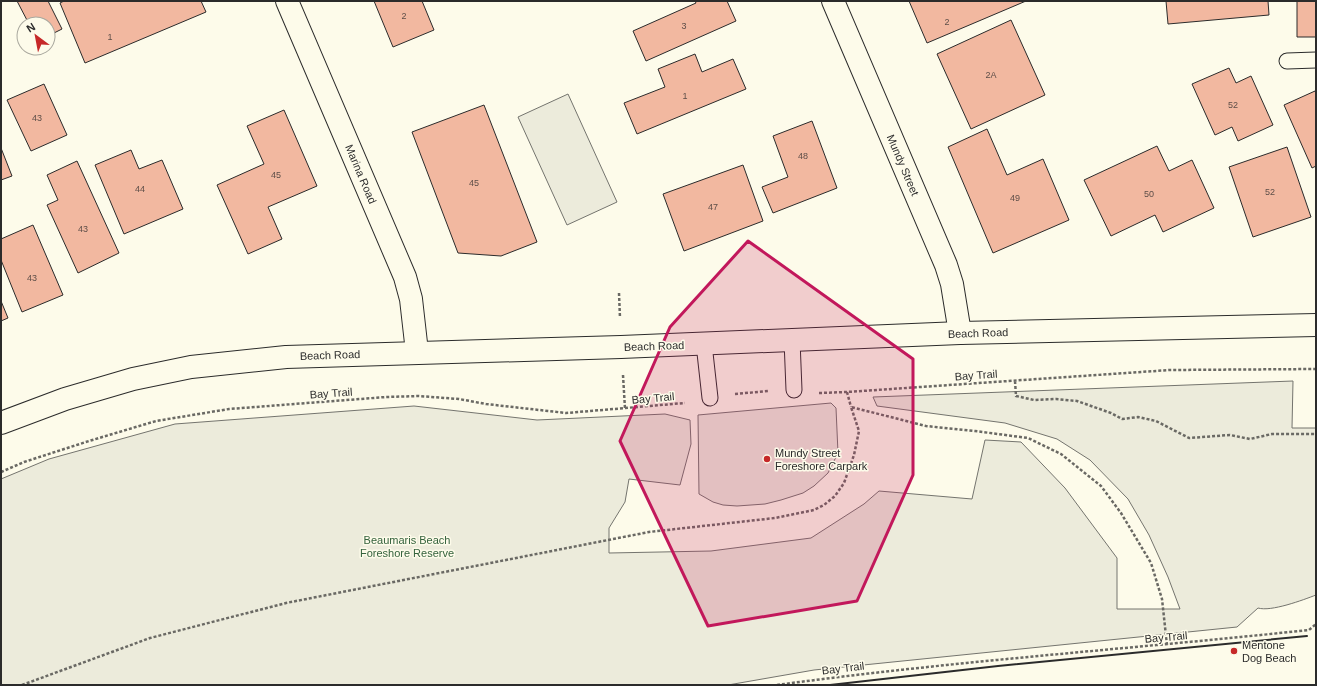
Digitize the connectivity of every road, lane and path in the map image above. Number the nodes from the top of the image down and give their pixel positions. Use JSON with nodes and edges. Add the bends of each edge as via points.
{"nodes":[{"id":1,"x":287,"y":1,"type":"edge"},
{"id":2,"x":833,"y":1,"type":"edge"},
{"id":3,"x":1316,"y":60,"type":"edge"},
{"id":4,"x":1287,"y":61,"type":"dead end"},
{"id":5,"x":1316,"y":325,"type":"edge"},
{"id":6,"x":960,"y":333,"type":"junction"},
{"id":7,"x":792,"y":340,"type":"junction"},
{"id":8,"x":704,"y":344,"type":"junction"},
{"id":9,"x":417,"y":352,"type":"junction"},
{"id":10,"x":1316,"y":369,"type":"edge"},
{"id":11,"x":1015,"y":381,"type":"junction"},
{"id":12,"x":794,"y":390,"type":"junction"},
{"id":13,"x":847,"y":392,"type":"junction"},
{"id":14,"x":710,"y":398,"type":"junction"},
{"id":15,"x":851,"y":407,"type":"junction"},
{"id":16,"x":1,"y":423,"type":"edge"},
{"id":17,"x":1316,"y":434,"type":"edge"},
{"id":18,"x":1,"y":472,"type":"edge"},
{"id":19,"x":1316,"y":624,"type":"edge"},
{"id":20,"x":1167,"y":645,"type":"junction"},
{"id":21,"x":22,"y":685,"type":"edge"},
{"id":22,"x":776,"y":685,"type":"edge"}],
"edges":[{"from":1,"to":9,"type":"main road","name":"Marina Road","via":[[405,277],[411,299]]},
{"from":2,"to":6,"type":"main road","name":"Mundy Street","via":[[946,265],[952,284]]},
{"from":3,"to":4,"type":"lane"},
{"from":5,"to":6,"type":"main road","name":"Beach Road"},
{"from":6,"to":7,"type":"main road","name":"Beach Road"},
{"from":7,"to":8,"type":"main road","name":"Beach Road"},
{"from":7,"to":12,"type":"lane"},
{"from":8,"to":9,"type":"main road","name":"Beach Road"},
{"from":8,"to":14,"type":"lane"},
{"from":9,"to":16,"type":"main road","name":"Beach Road","via":[[286,357],[191,367],[92,390]]},
{"from":10,"to":11,"type":"path","name":"Bay Trail","via":[[1170,370]]},
{"from":11,"to":13,"type":"path","name":"Bay Trail"},
{"from":11,"to":17,"type":"path","via":[[1016,396],[1034,400],[1077,401],[1122,419],[1138,417],[1156,421],[1189,438]]},
{"from":12,"to":13,"type":"path","name":"Bay Trail"},
{"from":12,"to":14,"type":"path","name":"Bay Trail","via":[[728,394]]},
{"from":13,"to":15,"type":"path"},
{"from":14,"to":18,"type":"path","name":"Bay Trail","via":[[665,406],[566,413],[419,396],[229,409],[156,421],[89,440]]},
{"from":15,"to":20,"type":"path","via":[[926,426],[1028,438],[1062,454],[1101,486],[1121,513],[1151,563],[1162,599]]},
{"from":15,"to":21,"type":"path","via":[[859,431],[844,483],[835,496],[814,510],[775,518],[649,532],[286,603],[150,638]]},
{"from":19,"to":20,"type":"path","name":"Bay Trail","via":[[1309,630]]},
{"from":20,"to":22,"type":"path","name":"Bay Trail","via":[[971,662]]}]}
